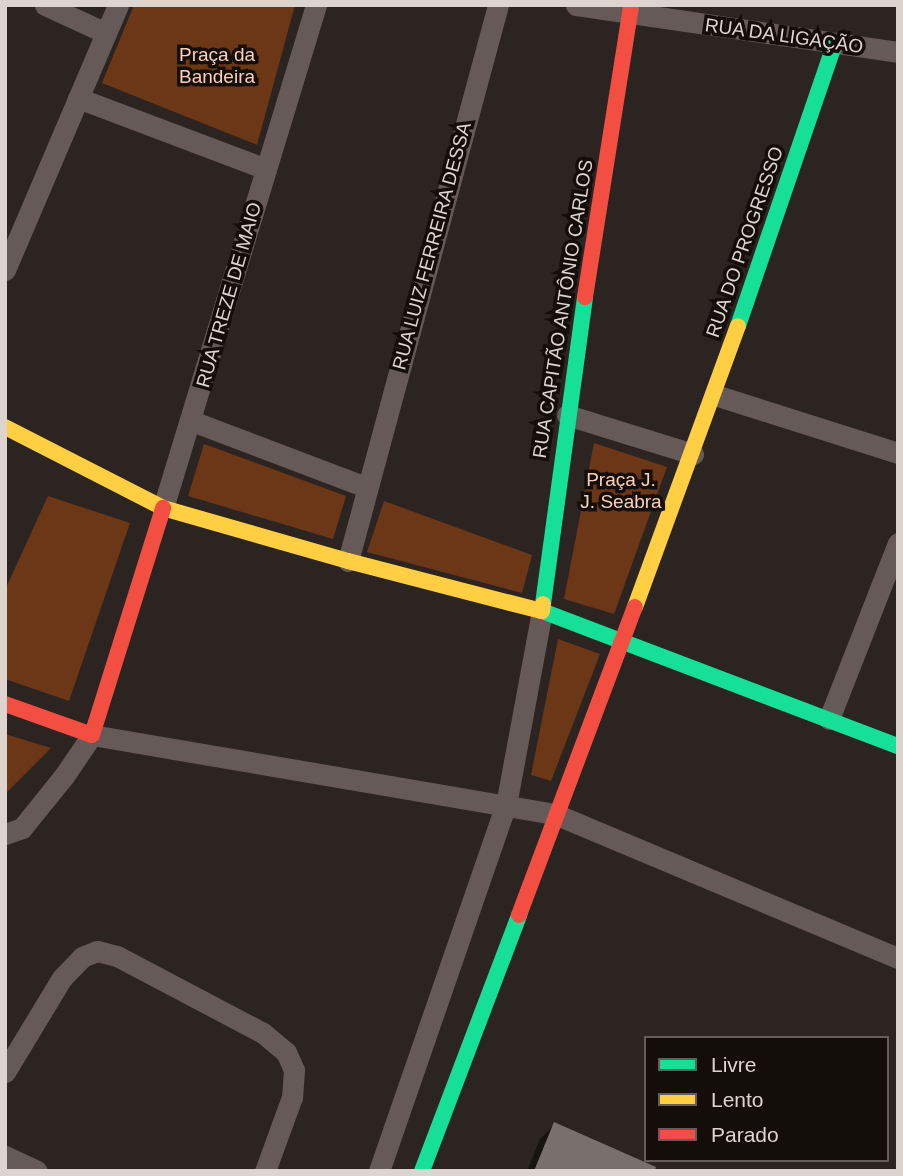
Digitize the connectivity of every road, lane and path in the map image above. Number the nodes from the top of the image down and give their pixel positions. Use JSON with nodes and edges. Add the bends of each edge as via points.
{"nodes":[{"id":1,"x":45,"y":5,"type":"edge"},
{"id":2,"x":118,"y":5,"type":"edge"},
{"id":3,"x":316,"y":5,"type":"edge"},
{"id":4,"x":498,"y":5,"type":"edge"},
{"id":5,"x":576,"y":5,"type":"edge"},
{"id":6,"x":630,"y":10,"type":"edge"},
{"id":7,"x":106,"y":33,"type":"junction"},
{"id":8,"x":835,"y":43,"type":"junction"},
{"id":9,"x":898,"y":52,"type":"edge"},
{"id":10,"x":78,"y":98,"type":"junction"},
{"id":11,"x":266,"y":169,"type":"junction"},
{"id":12,"x":5,"y":270,"type":"edge"},
{"id":13,"x":715,"y":395,"type":"junction"},
{"id":14,"x":567,"y":415,"type":"junction"},
{"id":15,"x":192,"y":421,"type":"junction"},
{"id":16,"x":5,"y":427,"type":"edge"},
{"id":17,"x":898,"y":453,"type":"edge"},
{"id":18,"x":693,"y":454,"type":"junction"},
{"id":19,"x":366,"y":487,"type":"junction"},
{"id":20,"x":163,"y":508,"type":"junction"},
{"id":21,"x":898,"y":543,"type":"edge"},
{"id":22,"x":348,"y":561,"type":"junction"},
{"id":23,"x":542,"y":611,"type":"junction"},
{"id":24,"x":624,"y":640,"type":"junction"},
{"id":25,"x":5,"y":704,"type":"edge"},
{"id":26,"x":829,"y":719,"type":"junction"},
{"id":27,"x":92,"y":735,"type":"junction"},
{"id":28,"x":898,"y":747,"type":"edge"},
{"id":29,"x":506,"y":805,"type":"junction"},
{"id":30,"x":555,"y":814,"type":"junction"},
{"id":31,"x":5,"y":834,"type":"edge"},
{"id":32,"x":898,"y":958,"type":"edge"},
{"id":33,"x":5,"y":1072,"type":"edge"},
{"id":34,"x":5,"y":1156,"type":"edge"},
{"id":35,"x":37,"y":1171,"type":"edge"},
{"id":36,"x":265,"y":1171,"type":"edge"},
{"id":37,"x":379,"y":1171,"type":"edge"},
{"id":38,"x":422,"y":1171,"type":"edge"}],
"edges":[{"from":1,"to":7,"type":"street"},
{"from":2,"to":7,"type":"street"},
{"from":3,"to":11,"type":"street"},
{"from":4,"to":19,"type":"street","name":"RUA LUIZ FERREIRA DESSA"},
{"from":5,"to":6,"type":"street","name":"RUA DA LIGAÇÃO"},
{"from":6,"to":8,"type":"street","name":"RUA DA LIGAÇÃO"},
{"from":6,"to":14,"type":"street","name":"RUA CAPITÃO ANTÔNIO CARLOS"},
{"from":7,"to":10,"type":"street"},
{"from":8,"to":9,"type":"street","name":"RUA DA LIGAÇÃO"},
{"from":8,"to":13,"type":"street","name":"RUA DO PROGRESSO"},
{"from":10,"to":11,"type":"street"},
{"from":10,"to":12,"type":"street"},
{"from":11,"to":15,"type":"street","name":"RUA TREZE DE MAIO"},
{"from":13,"to":17,"type":"street"},
{"from":13,"to":18,"type":"street","name":"RUA DO PROGRESSO"},
{"from":14,"to":18,"type":"street"},
{"from":14,"to":23,"type":"street","name":"RUA CAPITÃO ANTÔNIO CARLOS"},
{"from":15,"to":19,"type":"street"},
{"from":15,"to":20,"type":"street","name":"RUA TREZE DE MAIO"},
{"from":16,"to":20,"type":"street"},
{"from":18,"to":24,"type":"street"},
{"from":19,"to":22,"type":"street","name":"RUA LUIZ FERREIRA DESSA"},
{"from":20,"to":22,"type":"street"},
{"from":20,"to":27,"type":"street"},
{"from":21,"to":26,"type":"street"},
{"from":22,"to":23,"type":"street"},
{"from":23,"to":24,"type":"street"},
{"from":23,"to":29,"type":"street"},
{"from":24,"to":26,"type":"street"},
{"from":24,"to":30,"type":"street"},
{"from":25,"to":27,"type":"street"},
{"from":26,"to":28,"type":"street"},
{"from":27,"to":29,"type":"street"},
{"from":27,"to":31,"type":"street","via":[[22,828]]},
{"from":29,"to":30,"type":"street"},
{"from":29,"to":37,"type":"street"},
{"from":30,"to":32,"type":"street"},
{"from":30,"to":38,"type":"street"},
{"from":33,"to":36,"type":"street","via":[[68,971],[82,957],[97,951],[117,956],[263,1033],[286,1052],[294,1070],[292,1097]]},
{"from":34,"to":35,"type":"street"}]}
